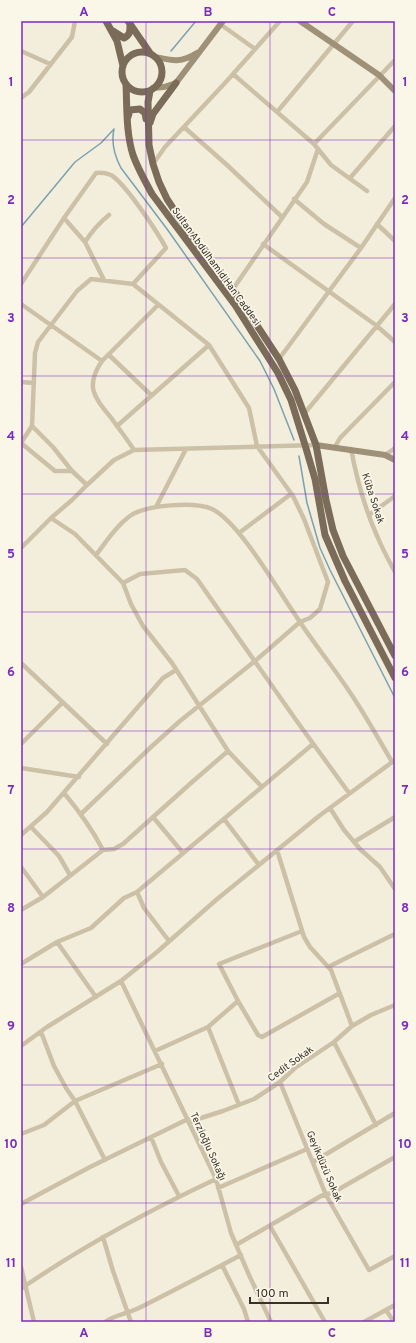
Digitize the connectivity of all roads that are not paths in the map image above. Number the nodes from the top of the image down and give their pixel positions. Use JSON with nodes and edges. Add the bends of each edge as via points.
{"nodes":[{"id":1,"x":75,"y":21,"type":"edge"},
{"id":2,"x":106,"y":21,"type":"edge"},
{"id":3,"x":280,"y":21,"type":"edge"},
{"id":4,"x":300,"y":21,"type":"edge"},
{"id":5,"x":353,"y":21,"type":"edge"},
{"id":6,"x":129,"y":23,"type":"edge"},
{"id":7,"x":222,"y":23,"type":"edge"},
{"id":8,"x":112,"y":30,"type":"junction"},
{"id":9,"x":334,"y":44,"type":"junction"},
{"id":10,"x":255,"y":49,"type":"junction"},
{"id":11,"x":21,"y":51,"type":"edge"},
{"id":12,"x":200,"y":51,"type":"junction"},
{"id":13,"x":153,"y":55,"type":"junction"},
{"id":14,"x":395,"y":60,"type":"edge"},
{"id":15,"x":50,"y":64,"type":"junction"},
{"id":16,"x":123,"y":66,"type":"junction"},
{"id":17,"x":233,"y":74,"type":"junction"},
{"id":18,"x":379,"y":75,"type":"junction"},
{"id":19,"x":176,"y":83,"type":"junction"},
{"id":20,"x":126,"y":84,"type":"junction"},
{"id":21,"x":152,"y":90,"type":"junction"},
{"id":22,"x":395,"y":91,"type":"edge"},
{"id":23,"x":21,"y":98,"type":"edge"},
{"id":24,"x":277,"y":112,"type":"junction"},
{"id":25,"x":128,"y":117,"type":"junction"},
{"id":26,"x":184,"y":126,"type":"junction"},
{"id":27,"x":395,"y":126,"type":"edge"},
{"id":28,"x":148,"y":129,"type":"junction"},
{"id":29,"x":314,"y":144,"type":"junction"},
{"id":30,"x":318,"y":149,"type":"junction"},
{"id":31,"x":153,"y":164,"type":"junction"},
{"id":32,"x":350,"y":178,"type":"junction"},
{"id":33,"x":367,"y":191,"type":"dead end"},
{"id":34,"x":395,"y":198,"type":"edge"},
{"id":35,"x":294,"y":199,"type":"junction"},
{"id":36,"x":109,"y":215,"type":"dead end"},
{"id":37,"x":282,"y":217,"type":"junction"},
{"id":38,"x":64,"y":218,"type":"junction"},
{"id":39,"x":377,"y":224,"type":"junction"},
{"id":40,"x":395,"y":241,"type":"edge"},
{"id":41,"x":85,"y":242,"type":"junction"},
{"id":42,"x":263,"y":244,"type":"junction"},
{"id":43,"x":361,"y":248,"type":"junction"},
{"id":44,"x":104,"y":280,"type":"junction"},
{"id":45,"x":21,"y":284,"type":"edge"},
{"id":46,"x":133,"y":284,"type":"junction"},
{"id":47,"x":233,"y":289,"type":"junction"},
{"id":48,"x":328,"y":291,"type":"junction"},
{"id":49,"x":21,"y":304,"type":"edge"},
{"id":50,"x":395,"y":304,"type":"edge"},
{"id":51,"x":158,"y":305,"type":"junction"},
{"id":52,"x":51,"y":325,"type":"junction"},
{"id":53,"x":377,"y":326,"type":"junction"},
{"id":54,"x":395,"y":342,"type":"edge"},
{"id":55,"x":209,"y":345,"type":"junction"},
{"id":56,"x":108,"y":355,"type":"junction"},
{"id":57,"x":280,"y":359,"type":"junction"},
{"id":58,"x":102,"y":361,"type":"junction"},
{"id":59,"x":21,"y":382,"type":"edge"},
{"id":60,"x":395,"y":382,"type":"edge"},
{"id":61,"x":34,"y":383,"type":"junction"},
{"id":62,"x":151,"y":395,"type":"junction"},
{"id":63,"x":304,"y":414,"type":"junction"},
{"id":64,"x":32,"y":426,"type":"junction"},
{"id":65,"x":117,"y":426,"type":"junction"},
{"id":66,"x":21,"y":443,"type":"edge"},
{"id":67,"x":316,"y":444,"type":"junction"},
{"id":68,"x":306,"y":445,"type":"junction"},
{"id":69,"x":257,"y":446,"type":"junction"},
{"id":70,"x":335,"y":447,"type":"junction"},
{"id":71,"x":395,"y":448,"type":"edge"},
{"id":72,"x":186,"y":449,"type":"junction"},
{"id":73,"x":134,"y":450,"type":"junction"},
{"id":74,"x":351,"y":450,"type":"junction"},
{"id":75,"x":384,"y":455,"type":"junction"},
{"id":76,"x":395,"y":460,"type":"edge"},
{"id":77,"x":72,"y":471,"type":"junction"},
{"id":78,"x":87,"y":484,"type":"junction"},
{"id":79,"x":291,"y":494,"type":"junction"},
{"id":80,"x":395,"y":496,"type":"edge"},
{"id":81,"x":156,"y":507,"type":"junction"},
{"id":82,"x":369,"y":515,"type":"junction"},
{"id":83,"x":51,"y":518,"type":"junction"},
{"id":84,"x":238,"y":533,"type":"junction"},
{"id":85,"x":21,"y":548,"type":"edge"},
{"id":86,"x":96,"y":555,"type":"junction"},
{"id":87,"x":395,"y":572,"type":"edge"},
{"id":88,"x":123,"y":583,"type":"junction"},
{"id":89,"x":300,"y":622,"type":"junction"},
{"id":90,"x":395,"y":656,"type":"edge"},
{"id":91,"x":255,"y":661,"type":"junction"},
{"id":92,"x":21,"y":663,"type":"edge"},
{"id":93,"x":176,"y":670,"type":"junction"},
{"id":94,"x":395,"y":678,"type":"edge"},
{"id":95,"x":62,"y":702,"type":"junction"},
{"id":96,"x":198,"y":706,"type":"junction"},
{"id":97,"x":21,"y":744,"type":"edge"},
{"id":98,"x":106,"y":744,"type":"junction"},
{"id":99,"x":313,"y":744,"type":"junction"},
{"id":100,"x":228,"y":752,"type":"junction"},
{"id":101,"x":394,"y":761,"type":"edge"},
{"id":102,"x":21,"y":768,"type":"edge"},
{"id":103,"x":79,"y":777,"type":"junction"},
{"id":104,"x":262,"y":787,"type":"junction"},
{"id":105,"x":64,"y":793,"type":"junction"},
{"id":106,"x":349,"y":793,"type":"junction"},
{"id":107,"x":330,"y":808,"type":"junction"},
{"id":108,"x":81,"y":814,"type":"junction"},
{"id":109,"x":153,"y":817,"type":"junction"},
{"id":110,"x":395,"y":817,"type":"edge"},
{"id":111,"x":224,"y":819,"type":"junction"},
{"id":112,"x":31,"y":827,"type":"junction"},
{"id":113,"x":21,"y":835,"type":"edge"},
{"id":114,"x":354,"y":842,"type":"junction"},
{"id":115,"x":103,"y":850,"type":"junction"},
{"id":116,"x":277,"y":850,"type":"junction"},
{"id":117,"x":183,"y":853,"type":"junction"},
{"id":118,"x":259,"y":865,"type":"junction"},
{"id":119,"x":21,"y":867,"type":"edge"},
{"id":120,"x":70,"y":875,"type":"junction"},
{"id":121,"x":395,"y":889,"type":"edge"},
{"id":122,"x":137,"y":892,"type":"junction"},
{"id":123,"x":43,"y":897,"type":"junction"},
{"id":124,"x":21,"y":910,"type":"edge"},
{"id":125,"x":302,"y":931,"type":"junction"},
{"id":126,"x":395,"y":934,"type":"edge"},
{"id":127,"x":169,"y":941,"type":"junction"},
{"id":128,"x":57,"y":942,"type":"junction"},
{"id":129,"x":21,"y":964,"type":"edge"},
{"id":130,"x":328,"y":967,"type":"junction"},
{"id":131,"x":121,"y":981,"type":"junction"},
{"id":132,"x":340,"y":992,"type":"junction"},
{"id":133,"x":96,"y":997,"type":"junction"},
{"id":134,"x":238,"y":1001,"type":"junction"},
{"id":135,"x":395,"y":1005,"type":"edge"},
{"id":136,"x":352,"y":1026,"type":"junction"},
{"id":137,"x":208,"y":1027,"type":"junction"},
{"id":138,"x":41,"y":1032,"type":"junction"},
{"id":139,"x":334,"y":1042,"type":"junction"},
{"id":140,"x":21,"y":1046,"type":"edge"},
{"id":141,"x":155,"y":1051,"type":"junction"},
{"id":142,"x":162,"y":1064,"type":"junction"},
{"id":143,"x":280,"y":1082,"type":"junction"},
{"id":144,"x":75,"y":1101,"type":"junction"},
{"id":145,"x":239,"y":1105,"type":"junction"},
{"id":146,"x":395,"y":1113,"type":"edge"},
{"id":147,"x":189,"y":1121,"type":"junction"},
{"id":148,"x":376,"y":1125,"type":"junction"},
{"id":149,"x":21,"y":1134,"type":"edge"},
{"id":150,"x":151,"y":1138,"type":"junction"},
{"id":151,"x":308,"y":1149,"type":"junction"},
{"id":152,"x":395,"y":1157,"type":"edge"},
{"id":153,"x":105,"y":1160,"type":"junction"},
{"id":154,"x":313,"y":1162,"type":"junction"},
{"id":155,"x":216,"y":1179,"type":"junction"},
{"id":156,"x":218,"y":1188,"type":"junction"},
{"id":157,"x":326,"y":1195,"type":"junction"},
{"id":158,"x":179,"y":1196,"type":"junction"},
{"id":159,"x":21,"y":1204,"type":"edge"},
{"id":160,"x":270,"y":1226,"type":"junction"},
{"id":161,"x":103,"y":1237,"type":"junction"},
{"id":162,"x":236,"y":1245,"type":"junction"},
{"id":163,"x":241,"y":1255,"type":"junction"},
{"id":164,"x":395,"y":1256,"type":"edge"},
{"id":165,"x":222,"y":1265,"type":"junction"},
{"id":166,"x":21,"y":1267,"type":"edge"},
{"id":167,"x":23,"y":1287,"type":"edge"},
{"id":168,"x":395,"y":1305,"type":"edge"},
{"id":169,"x":386,"y":1310,"type":"junction"},
{"id":170,"x":128,"y":1313,"type":"junction"},
{"id":171,"x":34,"y":1322,"type":"edge"},
{"id":172,"x":105,"y":1322,"type":"edge"},
{"id":173,"x":131,"y":1322,"type":"edge"},
{"id":174,"x":248,"y":1322,"type":"edge"},
{"id":175,"x":271,"y":1322,"type":"edge"},
{"id":176,"x":325,"y":1322,"type":"edge"},
{"id":177,"x":364,"y":1322,"type":"edge"},
{"id":178,"x":394,"y":1322,"type":"edge"}],
"edges":[{"from":1,"to":15,"type":"street","via":[[72,37]]},
{"from":2,"to":8,"type":"main road"},
{"from":3,"to":10,"type":"street"},
{"from":4,"to":9,"type":"street"},
{"from":5,"to":9,"type":"street"},
{"from":6,"to":8,"type":"main road","via":[[130,33],[124,38]]},
{"from":6,"to":13,"type":"main road"},
{"from":7,"to":10,"type":"street"},
{"from":7,"to":12,"type":"street"},
{"from":8,"to":16,"type":"main road"},
{"from":9,"to":18,"type":"street"},
{"from":9,"to":24,"type":"street"},
{"from":10,"to":17,"type":"street"},
{"from":11,"to":15,"type":"street"},
{"from":12,"to":13,"type":"street","via":[[178,61]]},
{"from":12,"to":19,"type":"street"},
{"from":13,"to":16,"type":"main road","via":[[144,52],[131,55]]},
{"from":13,"to":21,"type":"main road","via":[[160,62],[162,75],[160,82]]},
{"from":14,"to":18,"type":"street"},
{"from":15,"to":23,"type":"street","via":[[29,92]]},
{"from":16,"to":20,"type":"main road","via":[[123,79]]},
{"from":17,"to":24,"type":"street"},
{"from":17,"to":26,"type":"street"},
{"from":18,"to":22,"type":"street"},
{"from":18,"to":29,"type":"street"},
{"from":19,"to":21,"type":"street"},
{"from":19,"to":28,"type":"main road","via":[[153,114]]},
{"from":20,"to":21,"type":"main road","via":[[137,92]]},
{"from":20,"to":25,"type":"main road","name":"Sultan Abdülhamid Han Caddesi"},
{"from":21,"to":28,"type":"main road","name":"Sultan Abdülhamid Han Caddesi","via":[[148,102]]},
{"from":24,"to":29,"type":"street"},
{"from":25,"to":28,"type":"main road","via":[[130,110],[140,109],[145,113]]},
{"from":25,"to":68,"type":"main road","name":"Sultan Abdülhamid Han Caddesi","via":[[133,154],[144,180],[235,306],[278,373]]},
{"from":26,"to":31,"type":"street"},
{"from":26,"to":37,"type":"street"},
{"from":27,"to":32,"type":"street"},
{"from":28,"to":31,"type":"main road","name":"Sultan Abdülhamid Han Caddesi"},
{"from":29,"to":30,"type":"street"},
{"from":30,"to":32,"type":"street","via":[[331,165]]},
{"from":30,"to":35,"type":"street","via":[[306,182]]},
{"from":31,"to":47,"type":"main road","name":"Sultan Abdülhamid Han Caddesi","via":[[167,199]]},
{"from":32,"to":33,"type":"street"},
{"from":34,"to":39,"type":"street"},
{"from":35,"to":37,"type":"street"},
{"from":35,"to":43,"type":"street","via":[[324,224]]},
{"from":36,"to":41,"type":"street","via":[[91,232]]},
{"from":37,"to":42,"type":"street"},
{"from":38,"to":41,"type":"street"},
{"from":38,"to":45,"type":"street"},
{"from":38,"to":46,"type":"street","via":[[96,173],[102,172],[113,176],[124,187],[166,248]]},
{"from":39,"to":40,"type":"street"},
{"from":39,"to":43,"type":"street"},
{"from":41,"to":44,"type":"street"},
{"from":42,"to":47,"type":"street"},
{"from":42,"to":48,"type":"street"},
{"from":43,"to":48,"type":"street"},
{"from":44,"to":46,"type":"street"},
{"from":44,"to":52,"type":"street","via":[[91,279]]},
{"from":46,"to":51,"type":"street"},
{"from":47,"to":57,"type":"main road","name":"Sultan Abdülhamid Han Caddesi"},
{"from":48,"to":53,"type":"street"},
{"from":48,"to":57,"type":"street"},
{"from":49,"to":52,"type":"street"},
{"from":50,"to":53,"type":"street"},
{"from":51,"to":55,"type":"street"},
{"from":51,"to":56,"type":"street"},
{"from":52,"to":58,"type":"street"},
{"from":52,"to":61,"type":"street","via":[[38,342]]},
{"from":53,"to":54,"type":"street"},
{"from":53,"to":63,"type":"street"},
{"from":55,"to":62,"type":"street"},
{"from":55,"to":69,"type":"street","via":[[249,408]]},
{"from":56,"to":58,"type":"street"},
{"from":56,"to":62,"type":"street"},
{"from":57,"to":63,"type":"main road","name":"Sultan Abdülhamid Han Caddesi"},
{"from":58,"to":65,"type":"street","via":[[95,371],[92,385],[95,398]]},
{"from":59,"to":61,"type":"street"},
{"from":60,"to":70,"type":"street","via":[[340,438]]},
{"from":61,"to":64,"type":"street"},
{"from":62,"to":65,"type":"street"},
{"from":63,"to":67,"type":"main road","name":"Sultan Abdülhamid Han Caddesi"},
{"from":64,"to":66,"type":"street"},
{"from":64,"to":77,"type":"street"},
{"from":65,"to":73,"type":"street"},
{"from":66,"to":77,"type":"street","via":[[55,471]]},
{"from":67,"to":68,"type":"street"},
{"from":67,"to":70,"type":"street"},
{"from":67,"to":90,"type":"main road","name":"Sultan Abdülhamid Han Caddesi","via":[[333,530],[343,556]]},
{"from":68,"to":69,"type":"street"},
{"from":68,"to":94,"type":"main road","name":"Sultan Abdülhamid Han Caddesi","via":[[325,535],[345,581]]},
{"from":69,"to":72,"type":"street"},
{"from":69,"to":79,"type":"street"},
{"from":70,"to":74,"type":"street"},
{"from":71,"to":75,"type":"street"},
{"from":72,"to":73,"type":"street"},
{"from":72,"to":81,"type":"street"},
{"from":73,"to":78,"type":"street","via":[[114,460]]},
{"from":74,"to":75,"type":"street"},
{"from":74,"to":82,"type":"street","name":"Küba Sokak"},
{"from":75,"to":76,"type":"street"},
{"from":77,"to":78,"type":"street"},
{"from":78,"to":83,"type":"street"},
{"from":79,"to":84,"type":"street"},
{"from":79,"to":89,"type":"street","via":[[304,519],[328,582],[320,610]]},
{"from":80,"to":82,"type":"street"},
{"from":81,"to":84,"type":"street","via":[[194,504],[212,509],[227,520]]},
{"from":81,"to":86,"type":"street","via":[[130,515]]},
{"from":82,"to":87,"type":"street","name":"Küba Sokak"},
{"from":83,"to":85,"type":"street"},
{"from":83,"to":86,"type":"street","via":[[75,534]]},
{"from":84,"to":89,"type":"street"},
{"from":86,"to":88,"type":"street"},
{"from":88,"to":91,"type":"street","via":[[140,574],[184,570],[197,579]]},
{"from":88,"to":93,"type":"street","via":[[143,626]]},
{"from":89,"to":91,"type":"street"},
{"from":89,"to":101,"type":"street"},
{"from":91,"to":96,"type":"street"},
{"from":91,"to":99,"type":"street"},
{"from":92,"to":95,"type":"street"},
{"from":93,"to":96,"type":"street"},
{"from":93,"to":98,"type":"street","via":[[163,678]]},
{"from":95,"to":97,"type":"street"},
{"from":95,"to":98,"type":"street"},
{"from":96,"to":100,"type":"street"},
{"from":96,"to":108,"type":"street"},
{"from":98,"to":103,"type":"street"},
{"from":99,"to":104,"type":"street"},
{"from":99,"to":106,"type":"street"},
{"from":100,"to":104,"type":"street"},
{"from":100,"to":109,"type":"street"},
{"from":101,"to":106,"type":"street"},
{"from":102,"to":103,"type":"street"},
{"from":103,"to":105,"type":"street"},
{"from":104,"to":111,"type":"street"},
{"from":105,"to":108,"type":"street"},
{"from":105,"to":112,"type":"street"},
{"from":106,"to":107,"type":"street"},
{"from":107,"to":114,"type":"street"},
{"from":107,"to":116,"type":"street"},
{"from":108,"to":115,"type":"street"},
{"from":109,"to":115,"type":"street","via":[[123,844],[114,849]]},
{"from":109,"to":117,"type":"street"},
{"from":110,"to":114,"type":"street"},
{"from":111,"to":117,"type":"street"},
{"from":111,"to":118,"type":"street"},
{"from":112,"to":113,"type":"street"},
{"from":112,"to":120,"type":"street","via":[[59,856]]},
{"from":114,"to":121,"type":"street","via":[[380,867]]},
{"from":115,"to":120,"type":"street"},
{"from":116,"to":118,"type":"street"},
{"from":116,"to":125,"type":"street"},
{"from":117,"to":122,"type":"street"},
{"from":118,"to":127,"type":"street"},
{"from":119,"to":123,"type":"street"},
{"from":120,"to":123,"type":"street"},
{"from":122,"to":127,"type":"street","via":[[144,908]]},
{"from":122,"to":128,"type":"street","via":[[124,898],[91,928]]},
{"from":123,"to":124,"type":"street"},
{"from":125,"to":130,"type":"street","via":[[310,947]]},
{"from":125,"to":134,"type":"street","via":[[219,964]]},
{"from":126,"to":130,"type":"street"},
{"from":127,"to":131,"type":"street"},
{"from":128,"to":129,"type":"street"},
{"from":128,"to":133,"type":"street"},
{"from":130,"to":132,"type":"street"},
{"from":131,"to":133,"type":"street"},
{"from":131,"to":141,"type":"street","name":"Terzioğlu Sokağı"},
{"from":132,"to":134,"type":"street","via":[[262,1037],[258,1035]]},
{"from":132,"to":136,"type":"street"},
{"from":133,"to":138,"type":"street"},
{"from":134,"to":137,"type":"street"},
{"from":135,"to":136,"type":"street","name":"Cedit Sokak"},
{"from":136,"to":139,"type":"street","name":"Cedit Sokak"},
{"from":137,"to":141,"type":"street"},
{"from":137,"to":145,"type":"street"},
{"from":138,"to":140,"type":"street"},
{"from":138,"to":144,"type":"street","via":[[54,1066]]},
{"from":139,"to":143,"type":"street","name":"Cedit Sokak","via":[[295,1068]]},
{"from":139,"to":148,"type":"street"},
{"from":141,"to":142,"type":"street","name":"Terzioğlu Sokağı"},
{"from":142,"to":144,"type":"street"},
{"from":142,"to":147,"type":"street","name":"Terzioğlu Sokağı"},
{"from":143,"to":145,"type":"street","name":"Cedit Sokak","via":[[254,1099]]},
{"from":143,"to":151,"type":"street","name":"Geyikdüzü Sokak"},
{"from":144,"to":149,"type":"street","via":[[44,1125]]},
{"from":144,"to":153,"type":"street"},
{"from":145,"to":147,"type":"street","name":"Cedit Sokak"},
{"from":146,"to":148,"type":"street"},
{"from":147,"to":150,"type":"street","name":"Cedit Sokak"},
{"from":147,"to":155,"type":"street","name":"Terzioğlu Sokağı"},
{"from":148,"to":154,"type":"street"},
{"from":150,"to":153,"type":"street","name":"Cedit Sokak"},
{"from":150,"to":158,"type":"street"},
{"from":151,"to":154,"type":"street","name":"Geyikdüzü Sokak"},
{"from":151,"to":156,"type":"street"},
{"from":152,"to":157,"type":"street"},
{"from":153,"to":159,"type":"street","name":"Cedit Sokak"},
{"from":154,"to":157,"type":"street","name":"Geyikdüzü Sokak"},
{"from":155,"to":156,"type":"street","name":"Terzioğlu Sokağı"},
{"from":155,"to":158,"type":"street"},
{"from":156,"to":162,"type":"street","name":"Terzioğlu Sokağı"},
{"from":157,"to":160,"type":"street"},
{"from":157,"to":164,"type":"street","name":"Geyikdüzü Sokak","via":[[369,1270]]},
{"from":158,"to":161,"type":"street"},
{"from":160,"to":162,"type":"street"},
{"from":160,"to":176,"type":"street"},
{"from":161,"to":167,"type":"street"},
{"from":161,"to":170,"type":"street"},
{"from":162,"to":163,"type":"street","name":"Terzioğlu Sokağı"},
{"from":163,"to":165,"type":"street"},
{"from":163,"to":175,"type":"street","name":"Terzioğlu Sokağı"},
{"from":165,"to":170,"type":"street"},
{"from":165,"to":174,"type":"street"},
{"from":166,"to":167,"type":"street"},
{"from":167,"to":171,"type":"street"},
{"from":168,"to":169,"type":"street"},
{"from":169,"to":177,"type":"street"},
{"from":169,"to":178,"type":"street"},
{"from":170,"to":172,"type":"street"},
{"from":170,"to":173,"type":"street"}]}
